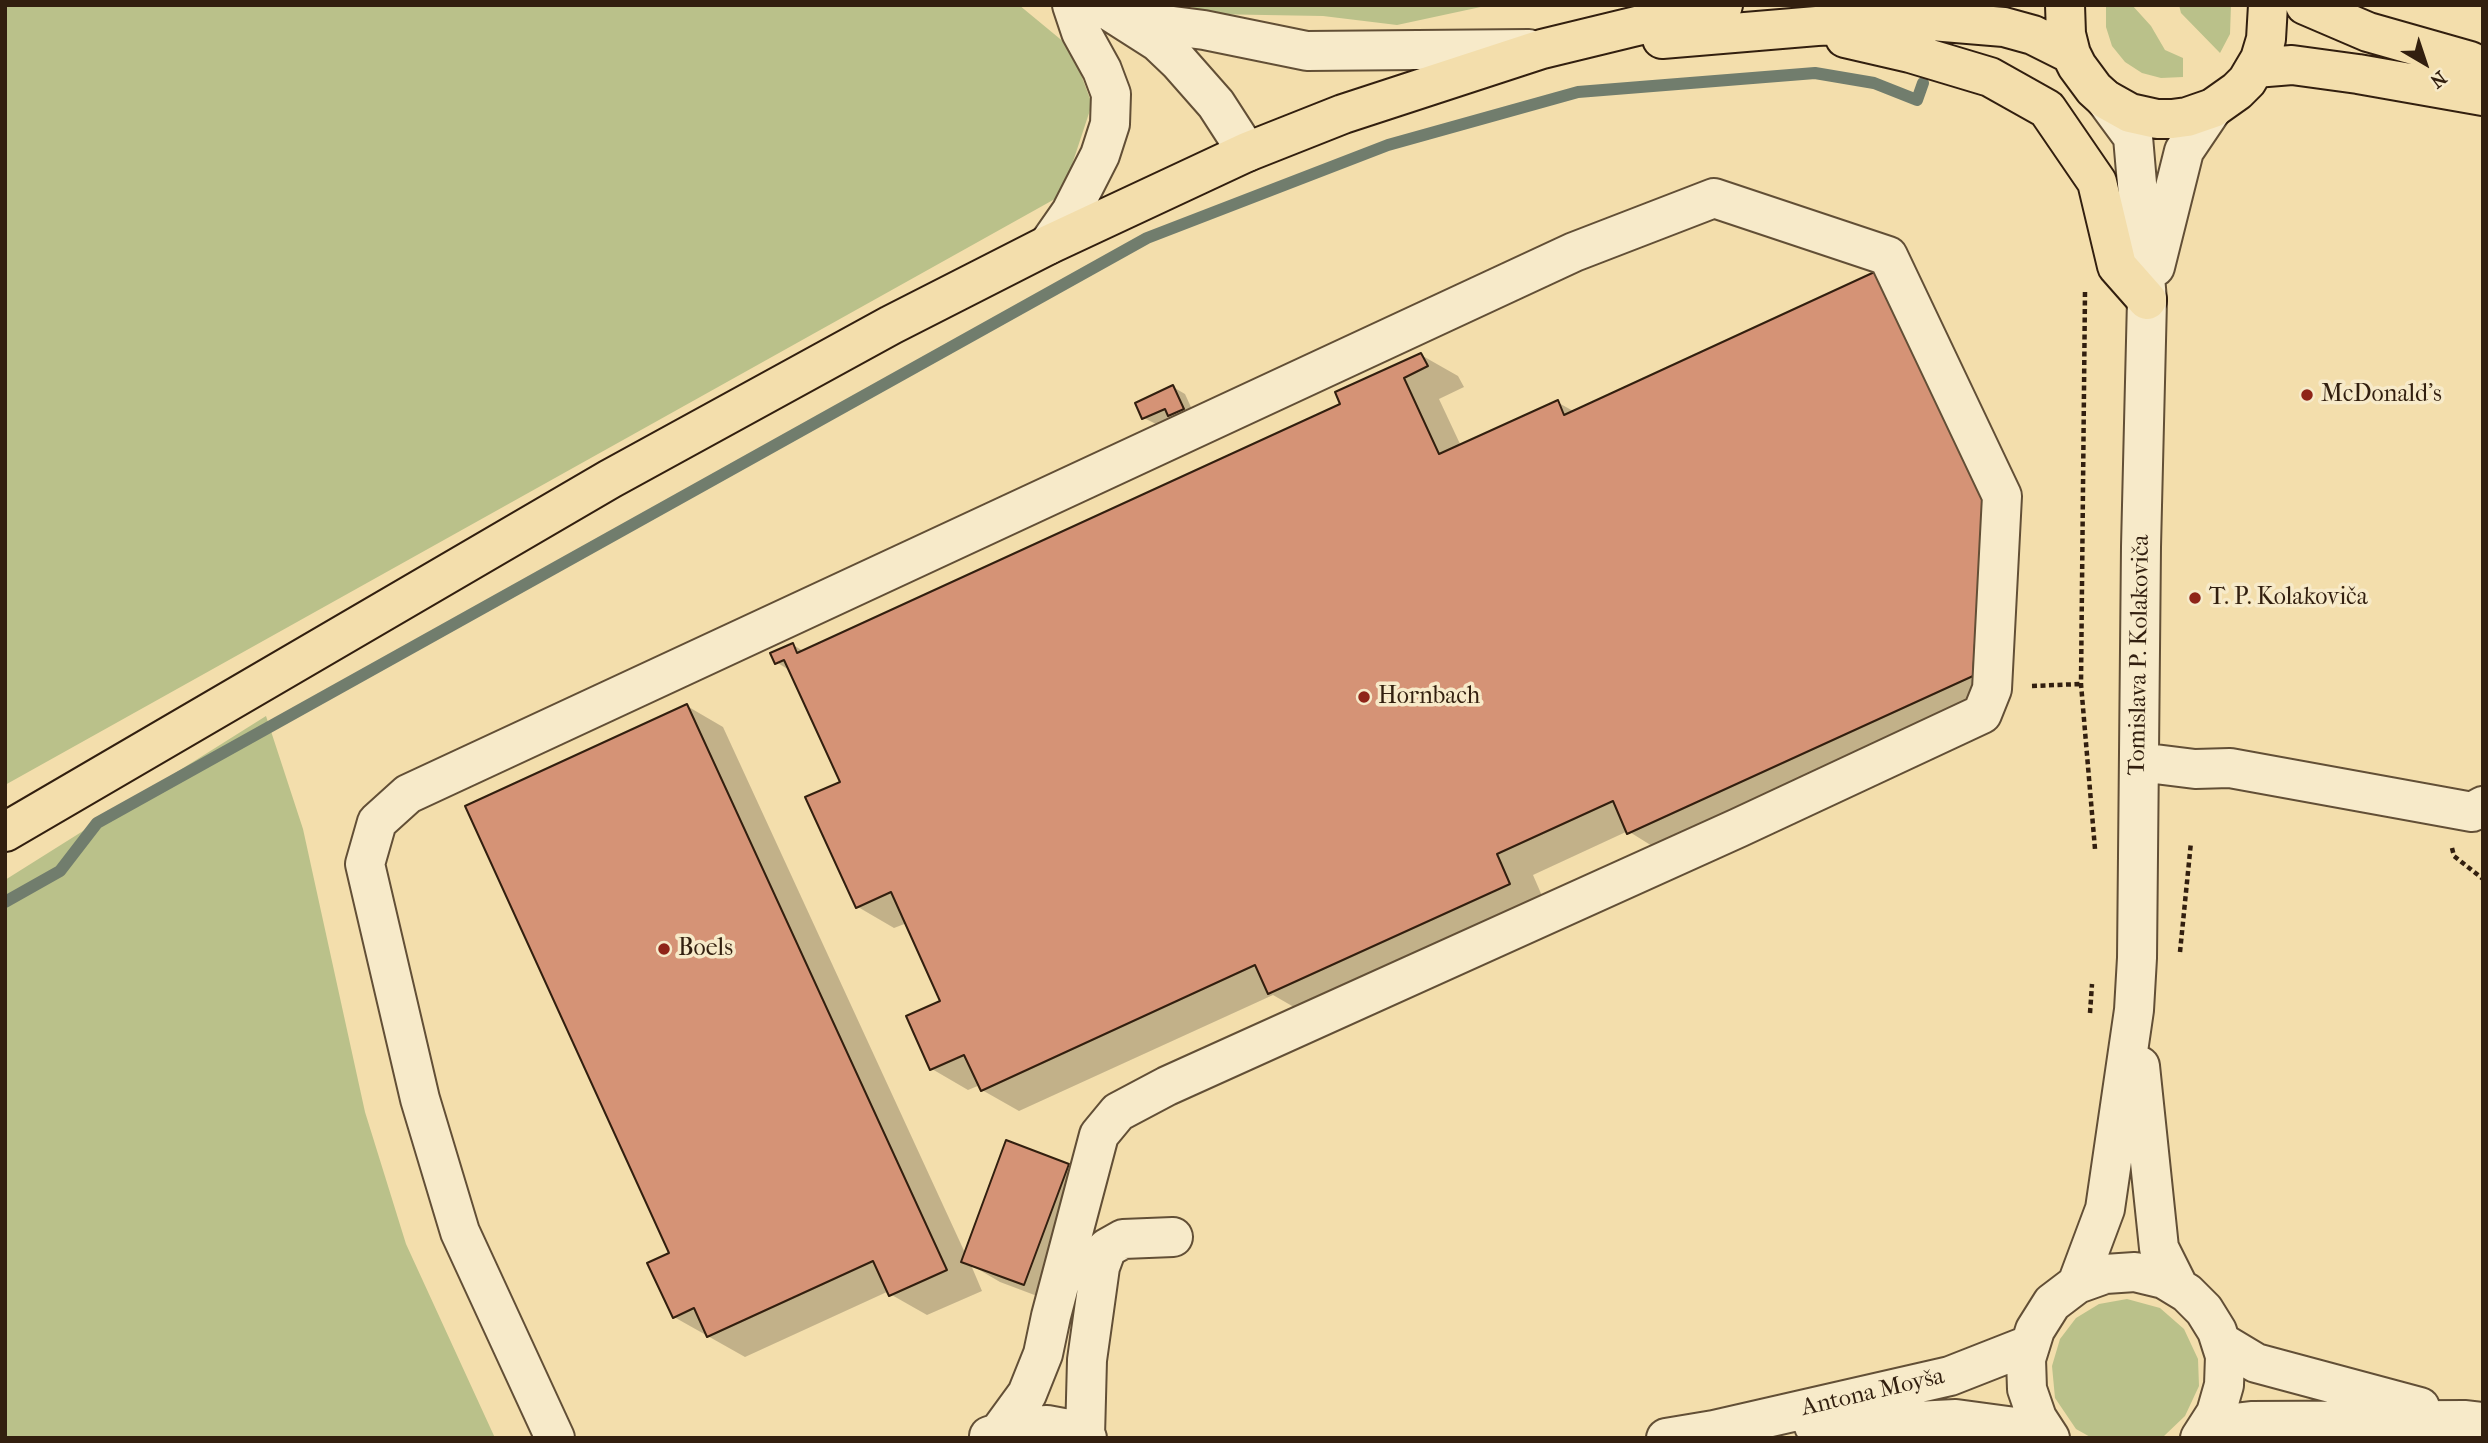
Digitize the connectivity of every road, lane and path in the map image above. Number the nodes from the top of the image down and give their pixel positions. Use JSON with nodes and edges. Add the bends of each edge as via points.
{"nodes":[{"id":1,"x":1072,"y":5,"type":"edge"},
{"id":2,"x":1723,"y":5,"type":"edge"},
{"id":3,"x":2066,"y":5,"type":"edge"},
{"id":4,"x":2268,"y":5,"type":"edge"},
{"id":5,"x":2305,"y":5,"type":"edge"},
{"id":6,"x":1113,"y":13,"type":"edge"},
{"id":7,"x":1817,"y":26,"type":"junction"},
{"id":8,"x":1542,"y":49,"type":"junction"},
{"id":9,"x":2071,"y":54,"type":"junction"},
{"id":10,"x":2255,"y":68,"type":"junction"},
{"id":11,"x":2483,"y":69,"type":"edge"},
{"id":12,"x":2483,"y":96,"type":"edge"},
{"id":13,"x":2105,"y":99,"type":"junction"},
{"id":14,"x":2213,"y":108,"type":"junction"},
{"id":15,"x":1247,"y":152,"type":"junction"},
{"id":16,"x":1048,"y":245,"type":"junction"},
{"id":17,"x":2085,"y":288,"type":"dead end"},
{"id":18,"x":2147,"y":300,"type":"junction"},
{"id":19,"x":2081,"y":684,"type":"junction"},
{"id":20,"x":2032,"y":686,"type":"dead end"},
{"id":21,"x":2139,"y":762,"type":"junction"},
{"id":22,"x":2483,"y":806,"type":"edge"},
{"id":23,"x":5,"y":832,"type":"edge"},
{"id":24,"x":2191,"y":842,"type":"dead end"},
{"id":25,"x":2096,"y":856,"type":"dead end"},
{"id":26,"x":2179,"y":963,"type":"dead end"},
{"id":27,"x":2093,"y":977,"type":"dead end"},
{"id":28,"x":2134,"y":1010,"type":"junction"},
{"id":29,"x":2090,"y":1018,"type":"dead end"},
{"id":30,"x":1173,"y":1237,"type":"dead end"},
{"id":31,"x":2077,"y":1284,"type":"junction"},
{"id":32,"x":2178,"y":1286,"type":"junction"},
{"id":33,"x":2221,"y":1342,"type":"junction"},
{"id":34,"x":2029,"y":1345,"type":"junction"},
{"id":35,"x":2474,"y":1421,"type":"edge"},
{"id":36,"x":1714,"y":1430,"type":"junction"},
{"id":37,"x":2205,"y":1432,"type":"edge"},
{"id":38,"x":2048,"y":1434,"type":"edge"},
{"id":39,"x":993,"y":1435,"type":"edge"},
{"id":40,"x":1086,"y":1437,"type":"edge"},
{"id":41,"x":555,"y":1438,"type":"edge"},
{"id":42,"x":1666,"y":1438,"type":"edge"}],
"edges":[{"from":1,"to":16,"type":"street","via":[[1111,94],[1110,124],[1071,212]]},
{"from":2,"to":8,"type":"main road"},
{"from":3,"to":9,"type":"main road"},
{"from":4,"to":10,"type":"main road","via":[[2266,39]]},
{"from":5,"to":11,"type":"main road","via":[[2368,32],[2470,61]]},
{"from":6,"to":8,"type":"street","via":[[1307,51]]},
{"from":6,"to":15,"type":"street","via":[[1158,42],[1179,62],[1216,104]]},
{"from":7,"to":8,"type":"main road"},
{"from":7,"to":9,"type":"main road","via":[[1932,21],[2004,27]]},
{"from":7,"to":18,"type":"main road","via":[[1853,41],[1990,76],[2047,109],[2097,183],[2118,265]]},
{"from":8,"to":15,"type":"main road","via":[[1343,114]]},
{"from":9,"to":13,"type":"main road"},
{"from":10,"to":12,"type":"main road","via":[[2292,65]]},
{"from":10,"to":14,"type":"main road","via":[[2237,91]]},
{"from":13,"to":14,"type":"main road","via":[[2130,113],[2157,119],[2187,117]]},
{"from":13,"to":18,"type":"street","name":"Tomislava P. Kolakoviča","via":[[2133,137]]},
{"from":14,"to":18,"type":"street","name":"Tomislava P. Kolakoviča","via":[[2184,151]]},
{"from":15,"to":16,"type":"main road"},
{"from":16,"to":23,"type":"main road","via":[[610,479]]},
{"from":17,"to":19,"type":"path"},
{"from":18,"to":21,"type":"street","name":"Tomislava P. Kolakoviča"},
{"from":19,"to":20,"type":"path"},
{"from":19,"to":25,"type":"path"},
{"from":21,"to":22,"type":"street","via":[[2230,768],[2472,812]]},
{"from":21,"to":28,"type":"street","name":"Tomislava P. Kolakoviča"},
{"from":24,"to":26,"type":"path"},
{"from":27,"to":29,"type":"path"},
{"from":28,"to":31,"type":"street","name":"Tomislava P. Kolakoviča","via":[[2105,1209]]},
{"from":28,"to":32,"type":"street","name":"Tomislava P. Kolakoviča","via":[[2159,1248]]},
{"from":30,"to":40,"type":"street","via":[[1123,1239],[1107,1248],[1100,1267],[1087,1360]]},
{"from":31,"to":32,"type":"street","via":[[2105,1274],[2135,1272]]},
{"from":31,"to":34,"type":"street","via":[[2047,1310]]},
{"from":32,"to":33,"type":"street","via":[[2204,1310]]},
{"from":33,"to":35,"type":"street","via":[[2256,1363]]},
{"from":33,"to":37,"type":"street","via":[[2224,1385]]},
{"from":34,"to":36,"type":"street","name":"Antona Moyša","via":[[1950,1376]]},
{"from":34,"to":38,"type":"street","via":[[2026,1390]]},
{"from":35,"to":37,"type":"street","via":[[2251,1421]]},
{"from":36,"to":38,"type":"street","name":"Antona Moyša","via":[[1956,1419]]},
{"from":36,"to":42,"type":"street","name":"Antona Moyša"},
{"from":39,"to":40,"type":"street","via":[[1014,1427],[1047,1425]]},
{"from":39,"to":41,"type":"street","via":[[1027,1394],[1043,1354],[1099,1135],[1118,1112],[1982,713],[1992,689],[2003,496],[1888,256],[1714,198],[1574,252],[408,794],[377,822],[365,864],[420,1099],[460,1232]]}]}
